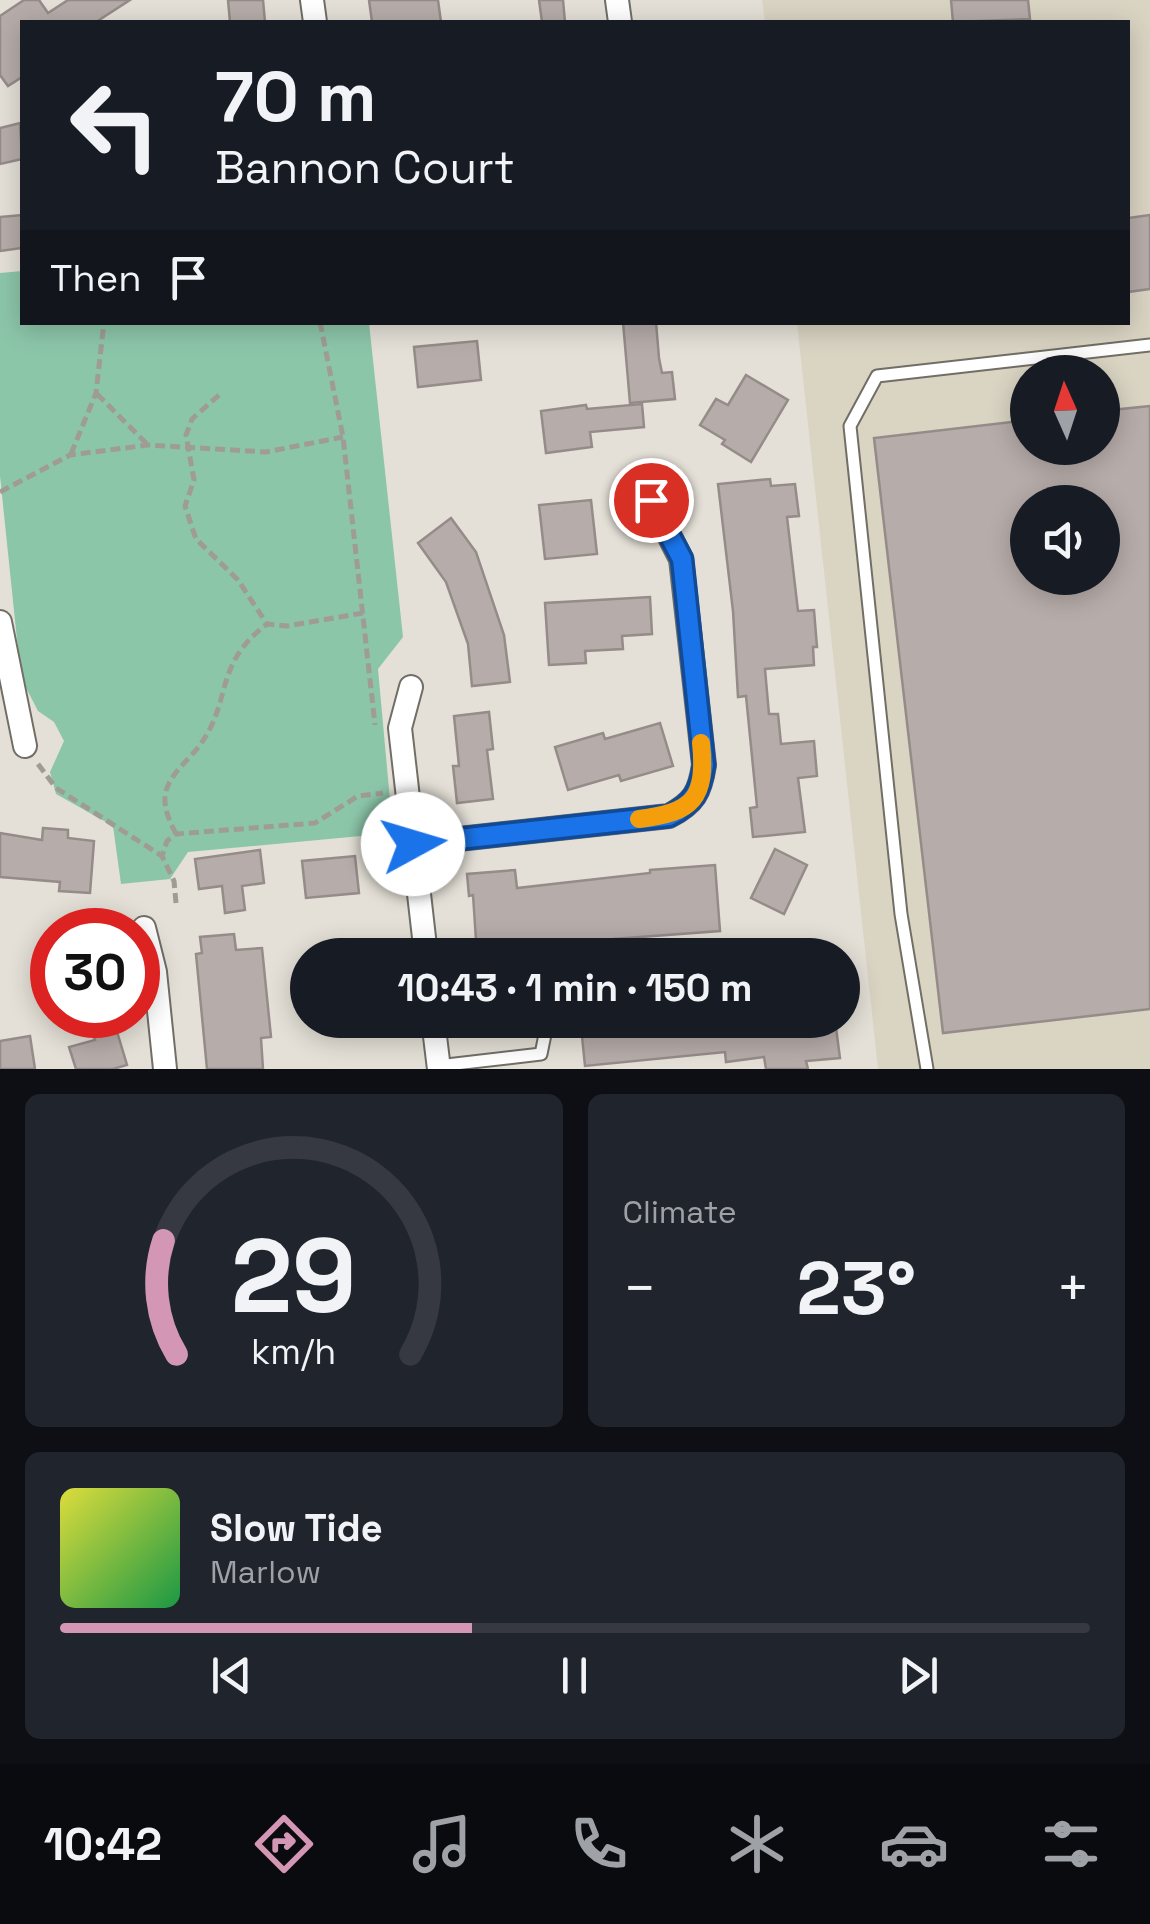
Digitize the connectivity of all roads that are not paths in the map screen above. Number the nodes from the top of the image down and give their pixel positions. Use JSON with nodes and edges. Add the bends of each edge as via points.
{"nodes":[{"id":1,"x":1150,"y":346,"type":"edge"},
{"id":2,"x":651,"y":500,"type":"dead end"},
{"id":3,"x":0,"y":622,"type":"edge"},
{"id":4,"x":410,"y":687,"type":"dead end"},
{"id":5,"x":25,"y":746,"type":"dead end"},
{"id":6,"x":413,"y":844,"type":"junction"},
{"id":7,"x":424,"y":938,"type":"edge"},
{"id":8,"x":160,"y":1020,"type":"edge"},
{"id":9,"x":435,"y":1038,"type":"edge"},
{"id":10,"x":544,"y":1038,"type":"edge"},
{"id":11,"x":439,"y":1068,"type":"edge"},
{"id":12,"x":165,"y":1069,"type":"edge"},
{"id":13,"x":927,"y":1069,"type":"edge"}],
"edges":[{"from":1,"to":13,"type":"lane","via":[[877,376],[850,426],[901,914]]},
{"from":2,"to":6,"type":"street","via":[[682,559],[704,765],[691,805],[669,816]]},
{"from":3,"to":5,"type":"street"},
{"from":4,"to":6,"type":"street","via":[[400,728]]},
{"from":6,"to":7,"type":"street"},
{"from":8,"to":12,"type":"street"},
{"from":9,"to":11,"type":"street"},
{"from":10,"to":11,"type":"lane","via":[[540,1054]]}]}
